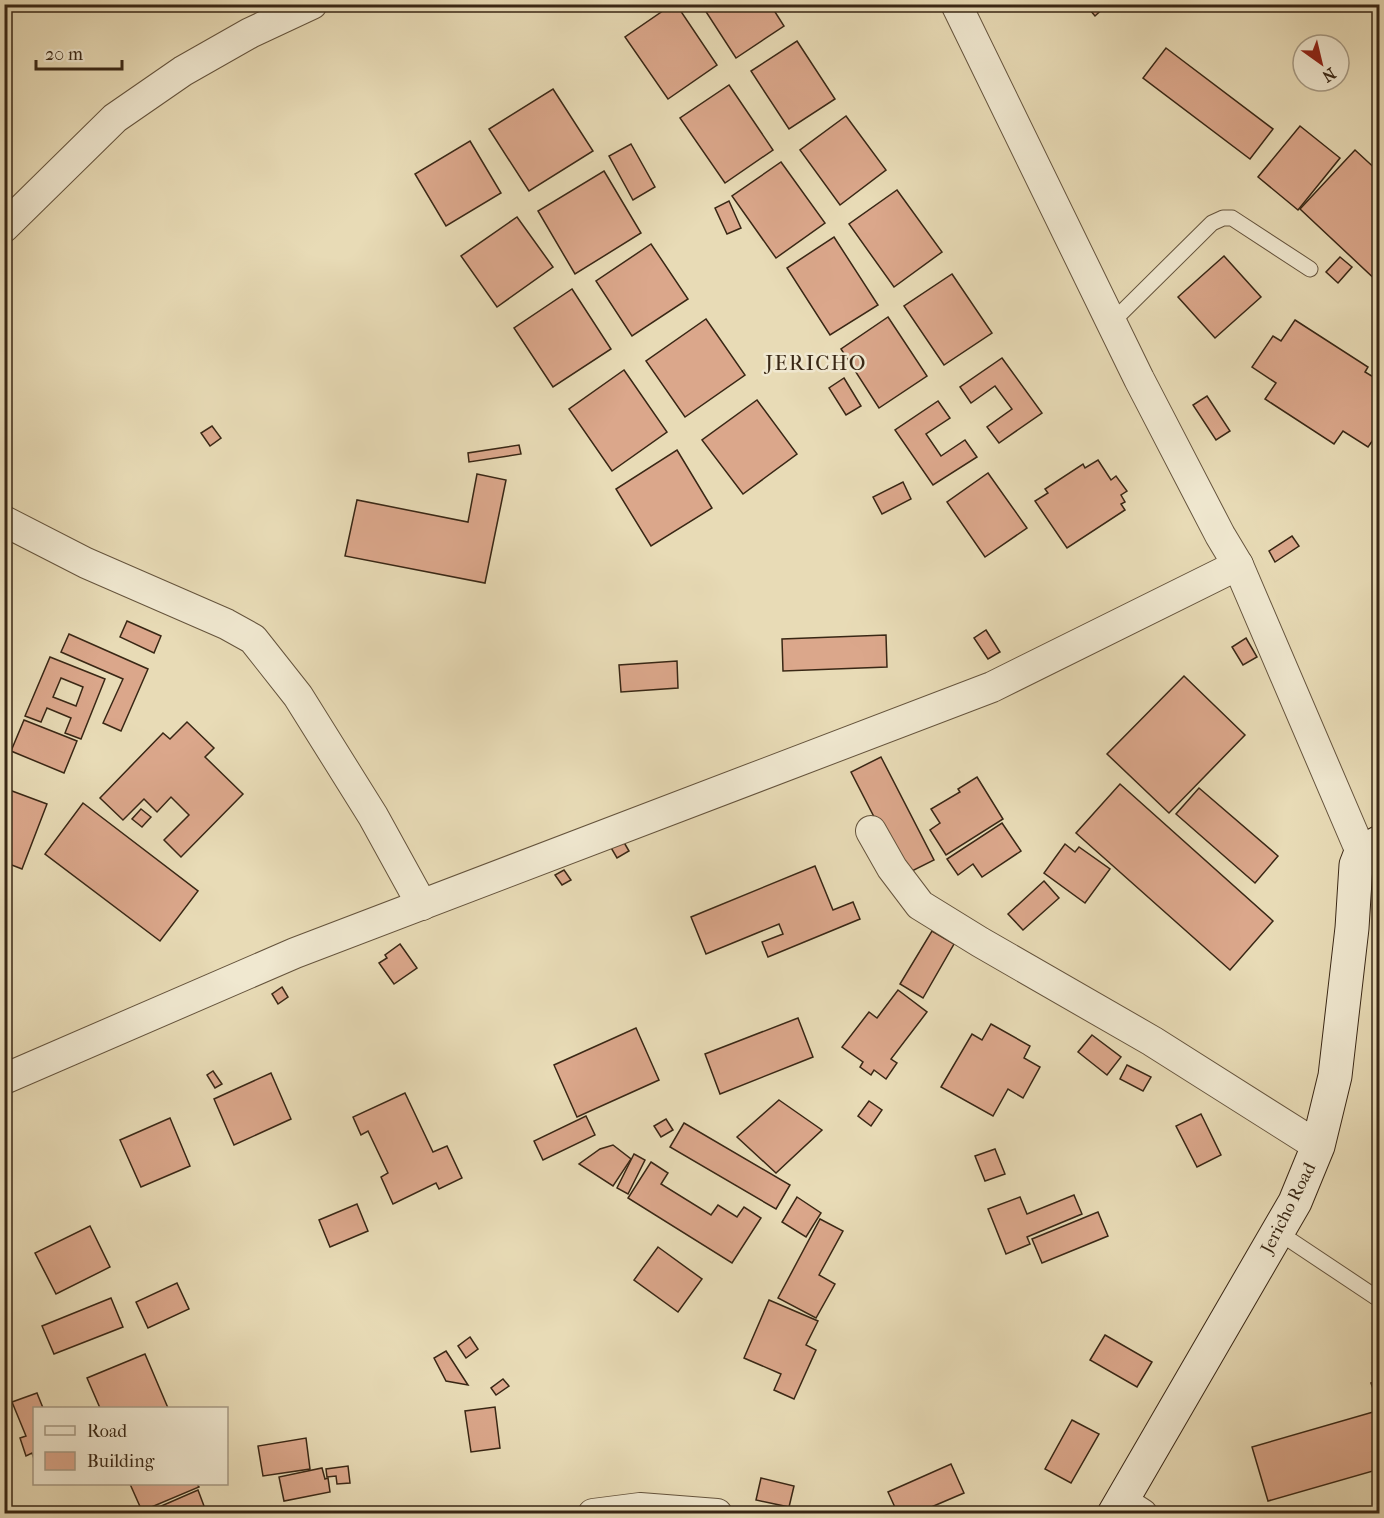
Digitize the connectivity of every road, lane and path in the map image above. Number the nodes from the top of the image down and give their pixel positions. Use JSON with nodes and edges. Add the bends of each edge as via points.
{"nodes":[{"id":1,"x":312,"y":4,"type":"edge"},
{"id":2,"x":956,"y":4,"type":"edge"},
{"id":3,"x":4,"y":227,"type":"edge"},
{"id":4,"x":1310,"y":269,"type":"dead end"},
{"id":5,"x":1112,"y":323,"type":"junction"},
{"id":6,"x":4,"y":521,"type":"edge"},
{"id":7,"x":1238,"y":565,"type":"junction"},
{"id":8,"x":871,"y":831,"type":"dead end"},
{"id":9,"x":1370,"y":847,"type":"edge"},
{"id":10,"x":422,"y":905,"type":"junction"},
{"id":11,"x":4,"y":1079,"type":"edge"},
{"id":12,"x":1318,"y":1146,"type":"junction"},
{"id":13,"x":1278,"y":1232,"type":"junction"},
{"id":14,"x":1380,"y":1300,"type":"edge"},
{"id":15,"x":1126,"y":1509,"type":"edge"},
{"id":16,"x":593,"y":1514,"type":"edge"},
{"id":17,"x":717,"y":1514,"type":"edge"}],
"edges":[{"from":1,"to":3,"type":"street","via":[[183,71],[115,118]]},
{"from":2,"to":5,"type":"street"},
{"from":4,"to":5,"type":"lane","via":[[1232,218],[1223,218],[1212,223]]},
{"from":5,"to":7,"type":"street"},
{"from":6,"to":10,"type":"street","via":[[253,639],[310,716],[373,816]]},
{"from":7,"to":9,"type":"street","via":[[1325,765]]},
{"from":7,"to":10,"type":"street","via":[[992,687]]},
{"from":8,"to":12,"type":"street","via":[[920,905],[1152,1041]]},
{"from":9,"to":12,"type":"street","name":"Jericho Road","via":[[1356,865],[1335,1077]]},
{"from":10,"to":11,"type":"street","via":[[295,953]]},
{"from":12,"to":13,"type":"street","name":"Jericho Road"},
{"from":13,"to":14,"type":"lane"},
{"from":13,"to":15,"type":"street","name":"Jericho Road"},
{"from":16,"to":17,"type":"street","via":[[640,1508]]}]}
